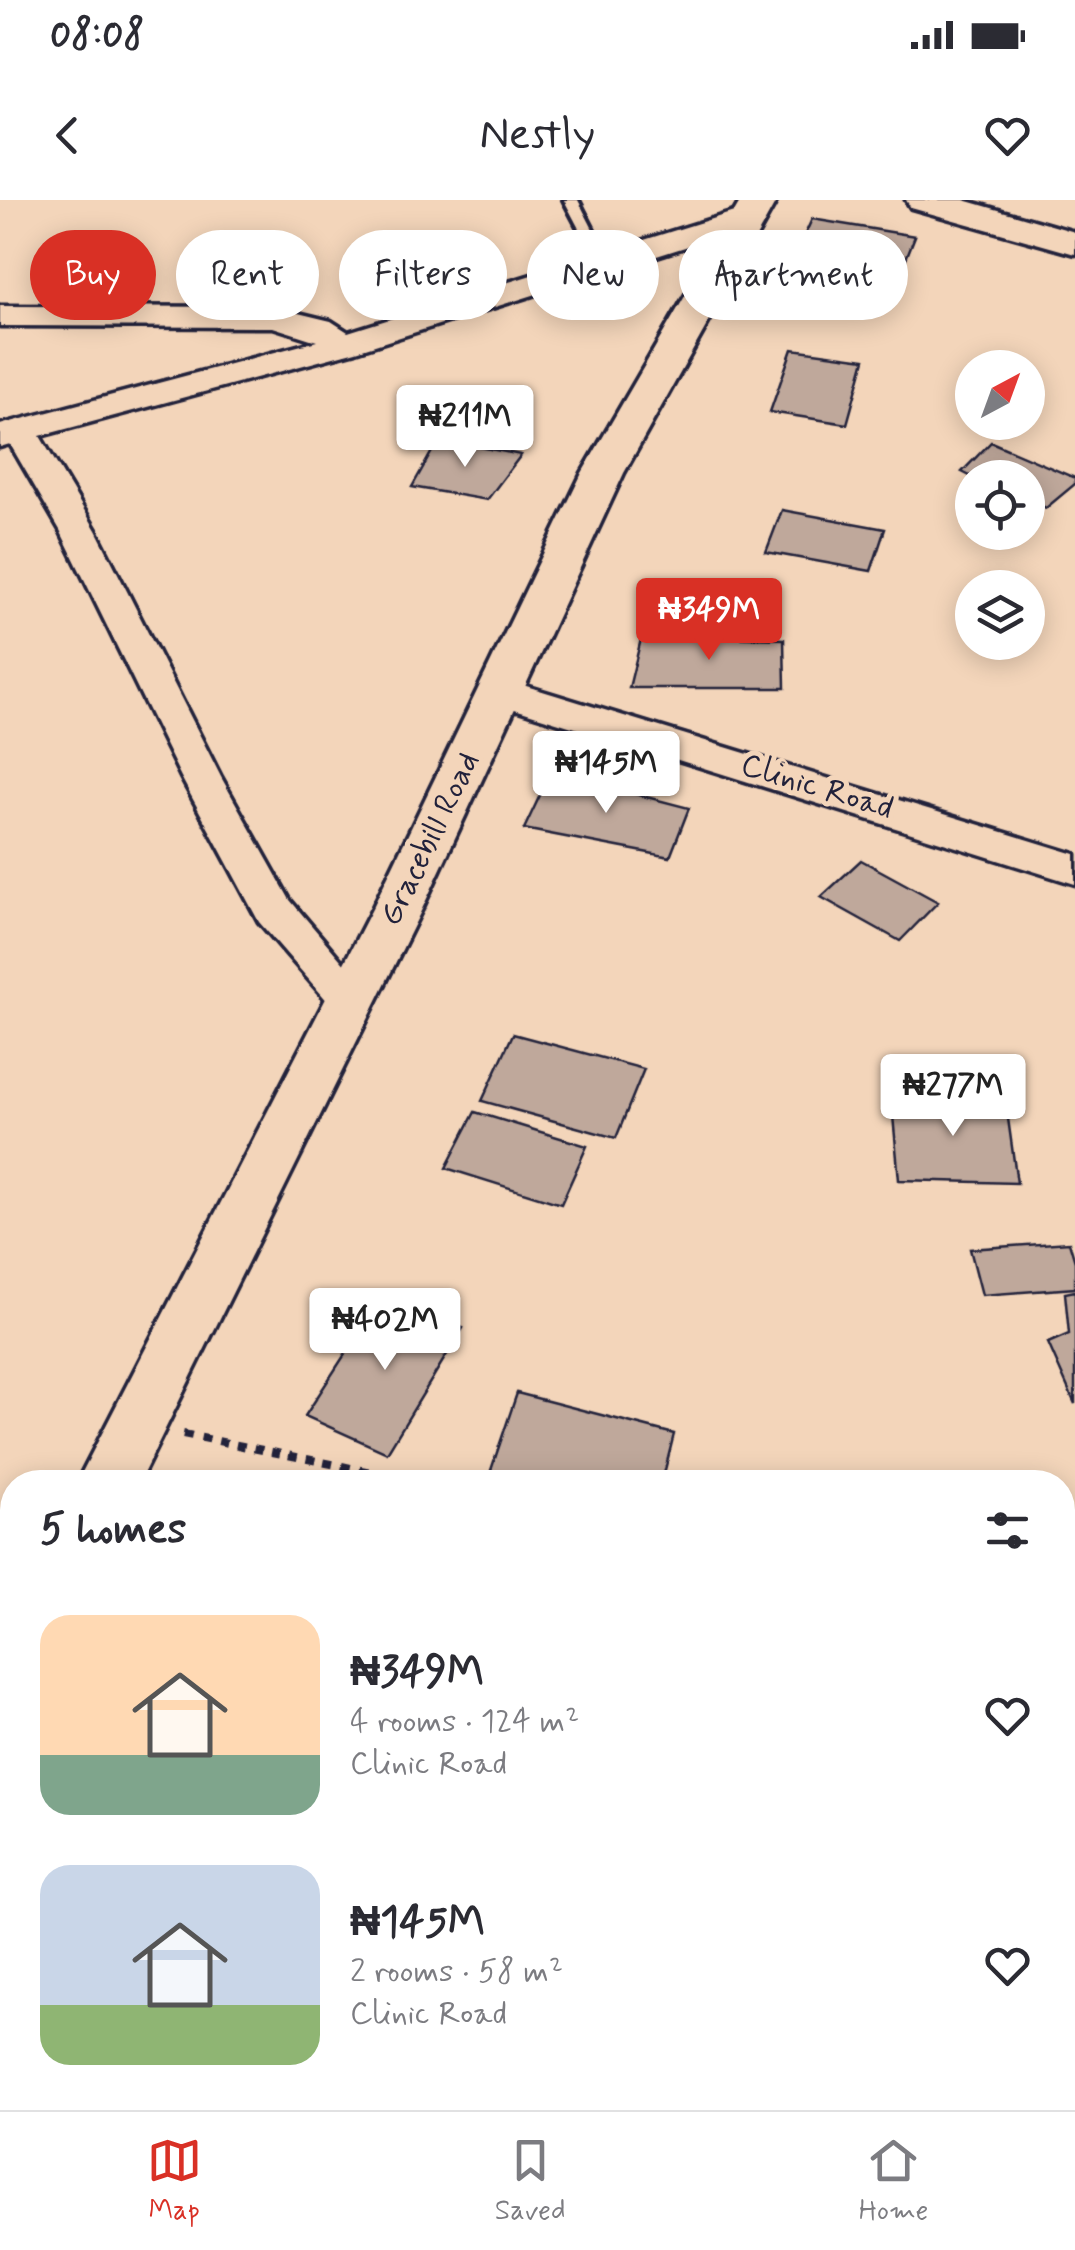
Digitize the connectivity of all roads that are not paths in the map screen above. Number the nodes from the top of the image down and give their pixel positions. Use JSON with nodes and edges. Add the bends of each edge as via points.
{"nodes":[{"id":1,"x":571,"y":200,"type":"edge"},
{"id":2,"x":951,"y":204,"type":"edge"},
{"id":3,"x":755,"y":208,"type":"edge"},
{"id":4,"x":587,"y":230,"type":"edge"},
{"id":5,"x":1075,"y":243,"type":"edge"},
{"id":6,"x":0,"y":316,"type":"edge"},
{"id":7,"x":344,"y":344,"type":"junction"},
{"id":8,"x":10,"y":433,"type":"edge"},
{"id":9,"x":500,"y":691,"type":"junction"},
{"id":10,"x":1075,"y":869,"type":"edge"},
{"id":11,"x":352,"y":998,"type":"junction"},
{"id":12,"x":114,"y":1470,"type":"edge"}],
"edges":[{"from":1,"to":4,"type":"lane"},
{"from":2,"to":5,"type":"main road"},
{"from":3,"to":7,"type":"street"},
{"from":3,"to":9,"type":"main road","name":"Gracebill Road","via":[[603,473]]},
{"from":6,"to":7,"type":"street","via":[[273,317],[319,328]]},
{"from":7,"to":8,"type":"street"},
{"from":8,"to":11,"type":"street","via":[[78,530],[274,911]]},
{"from":9,"to":10,"type":"street","name":"Clinic Road"},
{"from":9,"to":11,"type":"main road","name":"Gracebill Road"},
{"from":11,"to":12,"type":"main road","name":"Gracebill Road"}]}
